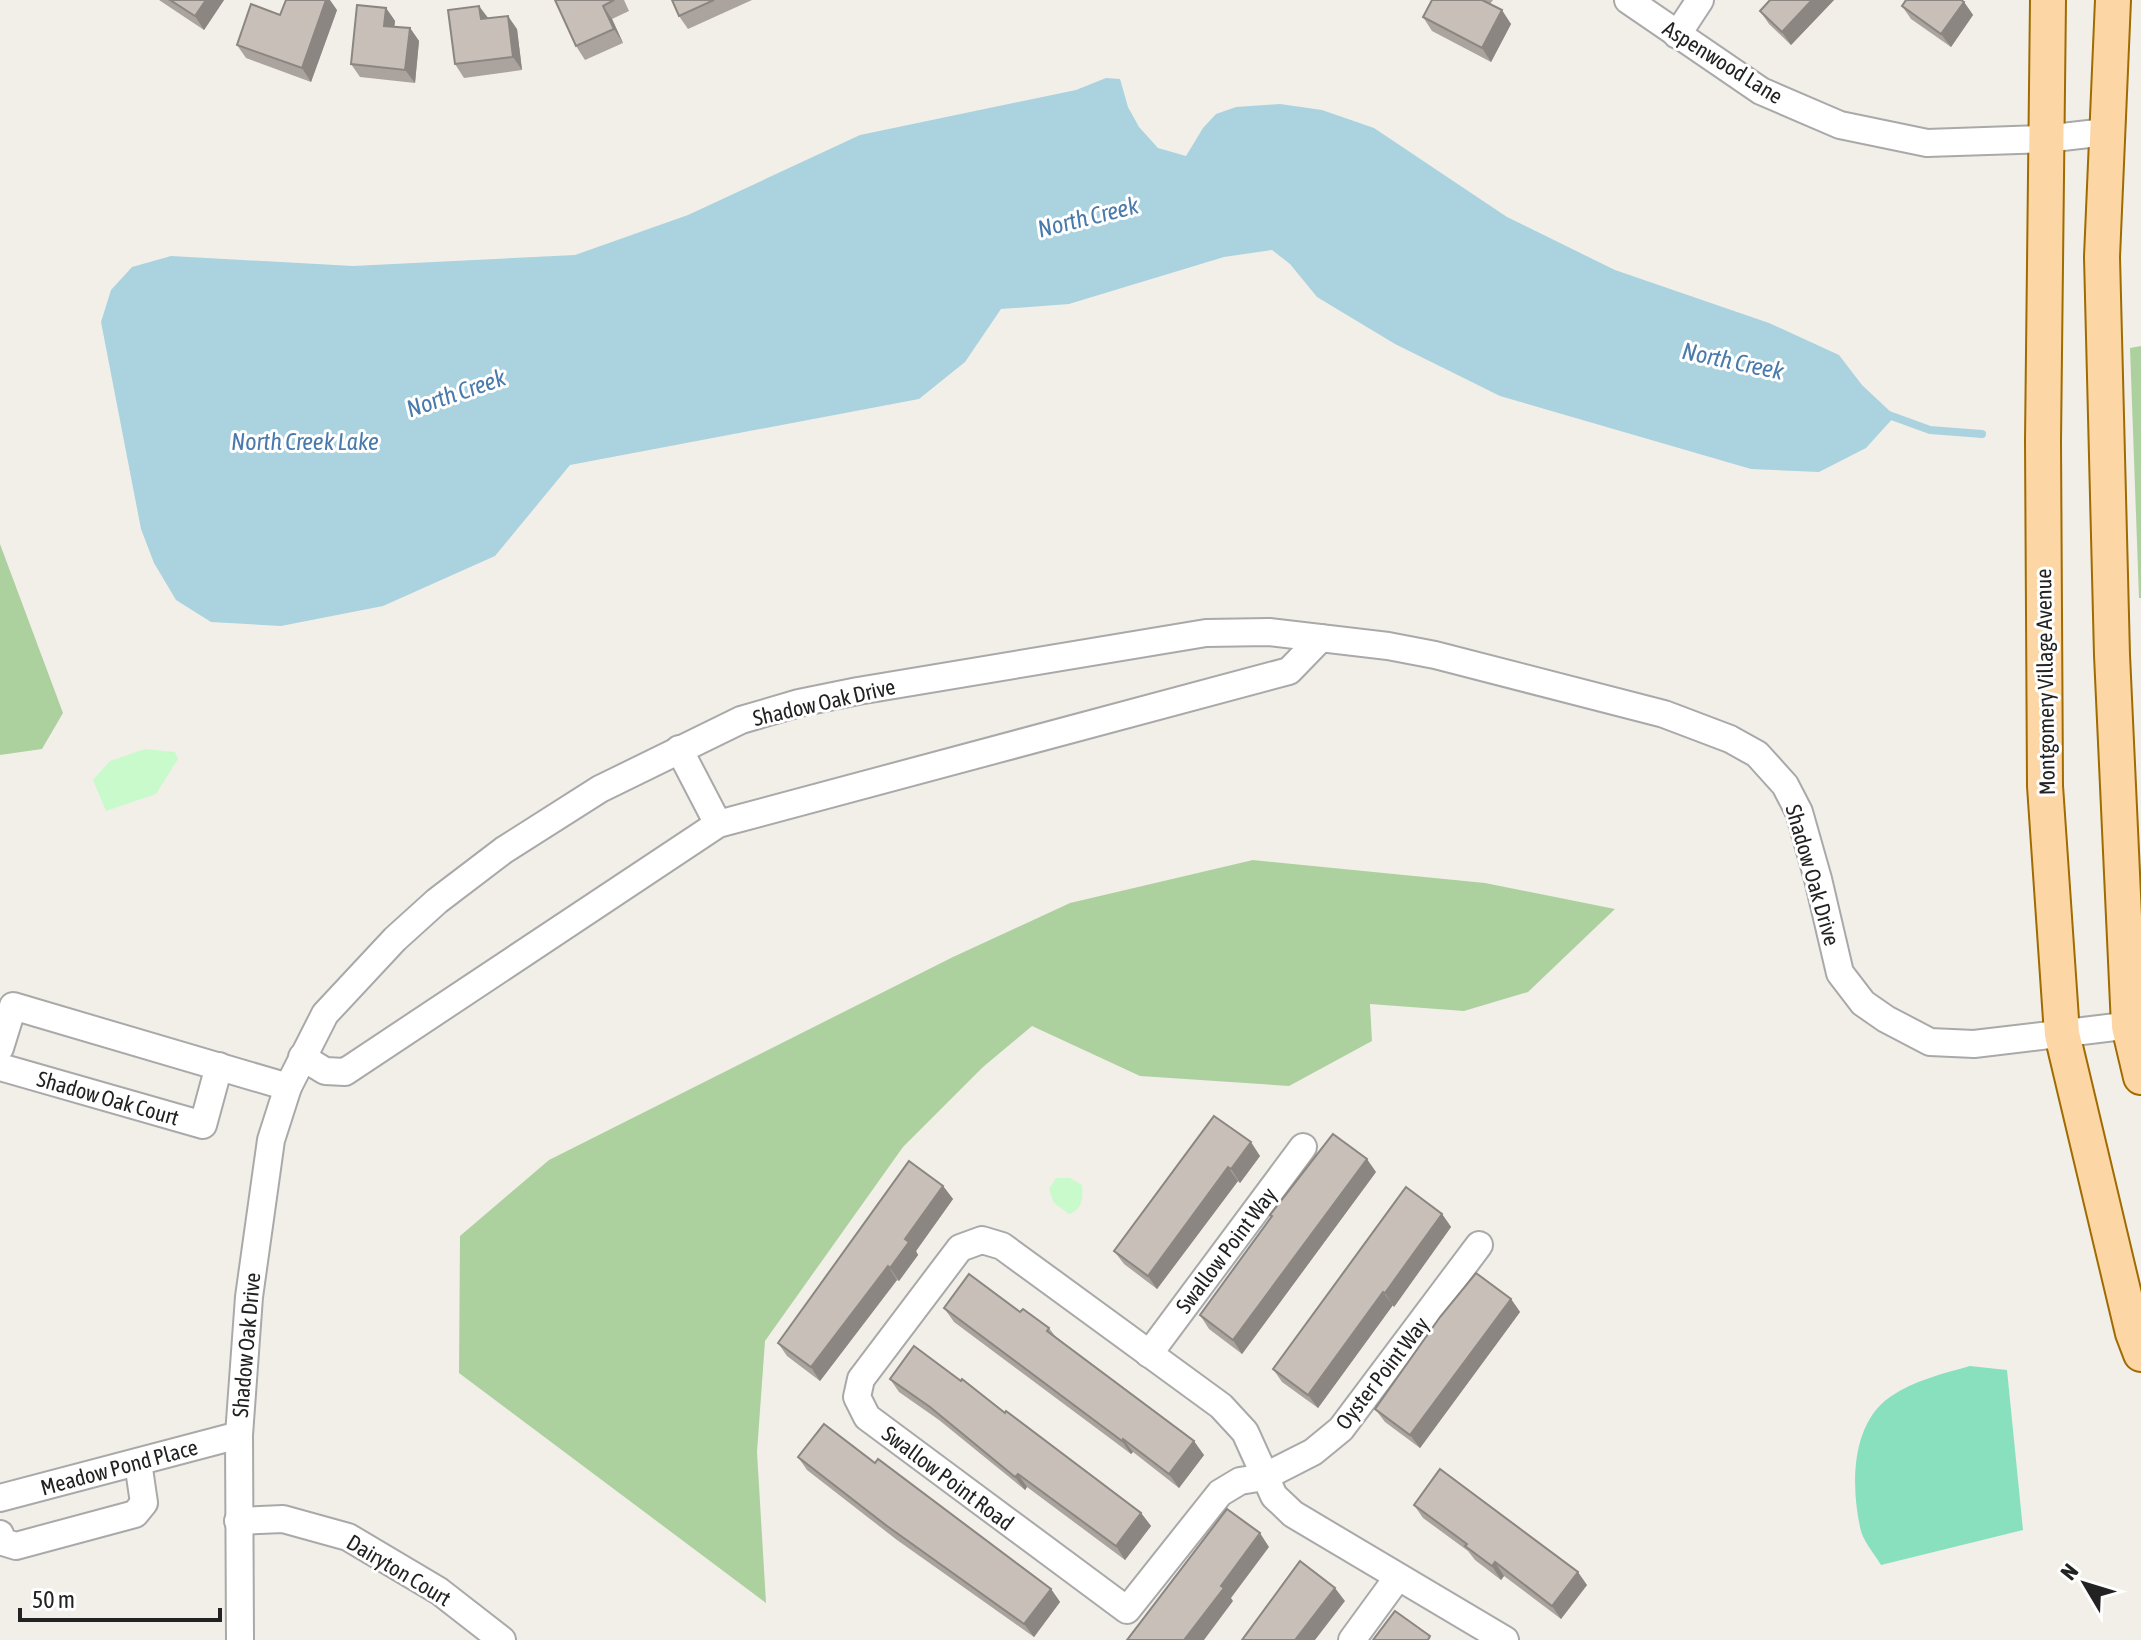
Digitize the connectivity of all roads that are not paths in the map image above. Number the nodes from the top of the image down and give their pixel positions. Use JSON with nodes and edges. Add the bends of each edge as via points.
{"nodes":[{"id":1,"x":1628,"y":0,"type":"edge"},
{"id":2,"x":1700,"y":0,"type":"edge"},
{"id":3,"x":2048,"y":0,"type":"edge"},
{"id":4,"x":2113,"y":0,"type":"edge"},
{"id":5,"x":1677,"y":35,"type":"junction"},
{"id":6,"x":2106,"y":132,"type":"junction"},
{"id":7,"x":2045,"y":139,"type":"junction"},
{"id":8,"x":1321,"y":638,"type":"junction"},
{"id":9,"x":679,"y":749,"type":"junction"},
{"id":10,"x":718,"y":824,"type":"junction"},
{"id":11,"x":2135,"y":1025,"type":"edge"},
{"id":12,"x":2062,"y":1034,"type":"junction"},
{"id":13,"x":0,"y":1048,"type":"edge"},
{"id":14,"x":302,"y":1057,"type":"junction"},
{"id":15,"x":219,"y":1066,"type":"junction"},
{"id":16,"x":0,"y":1067,"type":"edge"},
{"id":17,"x":2141,"y":1077,"type":"edge"},
{"id":18,"x":288,"y":1087,"type":"junction"},
{"id":19,"x":1303,"y":1147,"type":"dead end"},
{"id":20,"x":1479,"y":1245,"type":"dead end"},
{"id":21,"x":1149,"y":1354,"type":"junction"},
{"id":22,"x":2141,"y":1354,"type":"edge"},
{"id":23,"x":239,"y":1435,"type":"junction"},
{"id":24,"x":138,"y":1462,"type":"junction"},
{"id":25,"x":1264,"y":1477,"type":"junction"},
{"id":26,"x":0,"y":1498,"type":"edge"},
{"id":27,"x":238,"y":1521,"type":"junction"},
{"id":28,"x":0,"y":1534,"type":"edge"},
{"id":29,"x":1398,"y":1577,"type":"junction"},
{"id":30,"x":240,"y":1640,"type":"edge"},
{"id":31,"x":502,"y":1640,"type":"edge"},
{"id":32,"x":1352,"y":1640,"type":"edge"},
{"id":33,"x":1505,"y":1640,"type":"edge"}],
"edges":[{"from":1,"to":5,"type":"street","name":"Aspenwood Lane"},
{"from":2,"to":5,"type":"street"},
{"from":3,"to":7,"type":"main road","name":"Montgomery Village Avenue"},
{"from":4,"to":6,"type":"main road"},
{"from":5,"to":7,"type":"street","name":"Aspenwood Lane","via":[[1761,91],[1840,125],[1927,143]]},
{"from":6,"to":7,"type":"street","name":"Aspenwood Lane"},
{"from":6,"to":11,"type":"main road","via":[[2102,257],[2112,655]]},
{"from":7,"to":12,"type":"main road","name":"Montgomery Village Avenue","via":[[2045,786]]},
{"from":8,"to":9,"type":"street","name":"Shadow Oak Drive","via":[[1206,633],[872,689],[741,720]]},
{"from":8,"to":10,"type":"street","via":[[1289,671]]},
{"from":8,"to":12,"type":"street","name":"Shadow Oak Drive","via":[[1435,655],[1664,714],[1730,739],[1757,754],[1785,785],[1799,812],[1840,973],[1863,1003],[1930,1042],[1974,1044]]},
{"from":9,"to":10,"type":"street"},
{"from":9,"to":14,"type":"street","name":"Shadow Oak Drive","via":[[600,789],[504,850],[437,901],[325,1014]]},
{"from":10,"to":14,"type":"street","via":[[345,1072],[325,1071]]},
{"from":11,"to":12,"type":"street","name":"Shadow Oak Drive"},
{"from":11,"to":17,"type":"main road"},
{"from":12,"to":22,"type":"main road","name":"Montgomery Village Avenue"},
{"from":13,"to":15,"type":"street","via":[[13,1006]]},
{"from":14,"to":18,"type":"street","name":"Shadow Oak Drive"},
{"from":15,"to":16,"type":"street","name":"Shadow Oak Court","via":[[203,1125]]},
{"from":15,"to":18,"type":"street"},
{"from":18,"to":23,"type":"street","name":"Shadow Oak Drive","via":[[264,1183]]},
{"from":19,"to":21,"type":"street","name":"Swallow Point Way"},
{"from":20,"to":25,"type":"street","name":"Oyster Point Way","via":[[1341,1429],[1313,1452]]},
{"from":21,"to":25,"type":"street","name":"Swallow Point Road","via":[[1221,1406],[1245,1432]]},
{"from":21,"to":25,"type":"street","name":"Swallow Point Road","via":[[1002,1246],[982,1240],[960,1248],[861,1379],[857,1397],[867,1417],[1127,1610],[1220,1493],[1240,1481]]},
{"from":23,"to":24,"type":"street","name":"Meadow Pond Place"},
{"from":23,"to":27,"type":"street","name":"Shadow Oak Drive"},
{"from":24,"to":26,"type":"street","name":"Meadow Pond Place"},
{"from":24,"to":28,"type":"street","via":[[144,1503],[135,1514],[16,1546],[3,1542]]},
{"from":25,"to":29,"type":"street","name":"Swallow Point Road","via":[[1293,1514]]},
{"from":27,"to":30,"type":"street","name":"Shadow Oak Drive"},
{"from":27,"to":31,"type":"street","name":"Dairyton Court","via":[[283,1519],[348,1537],[439,1591]]},
{"from":29,"to":32,"type":"street"},
{"from":29,"to":33,"type":"street","name":"Swallow Point Road"}]}
